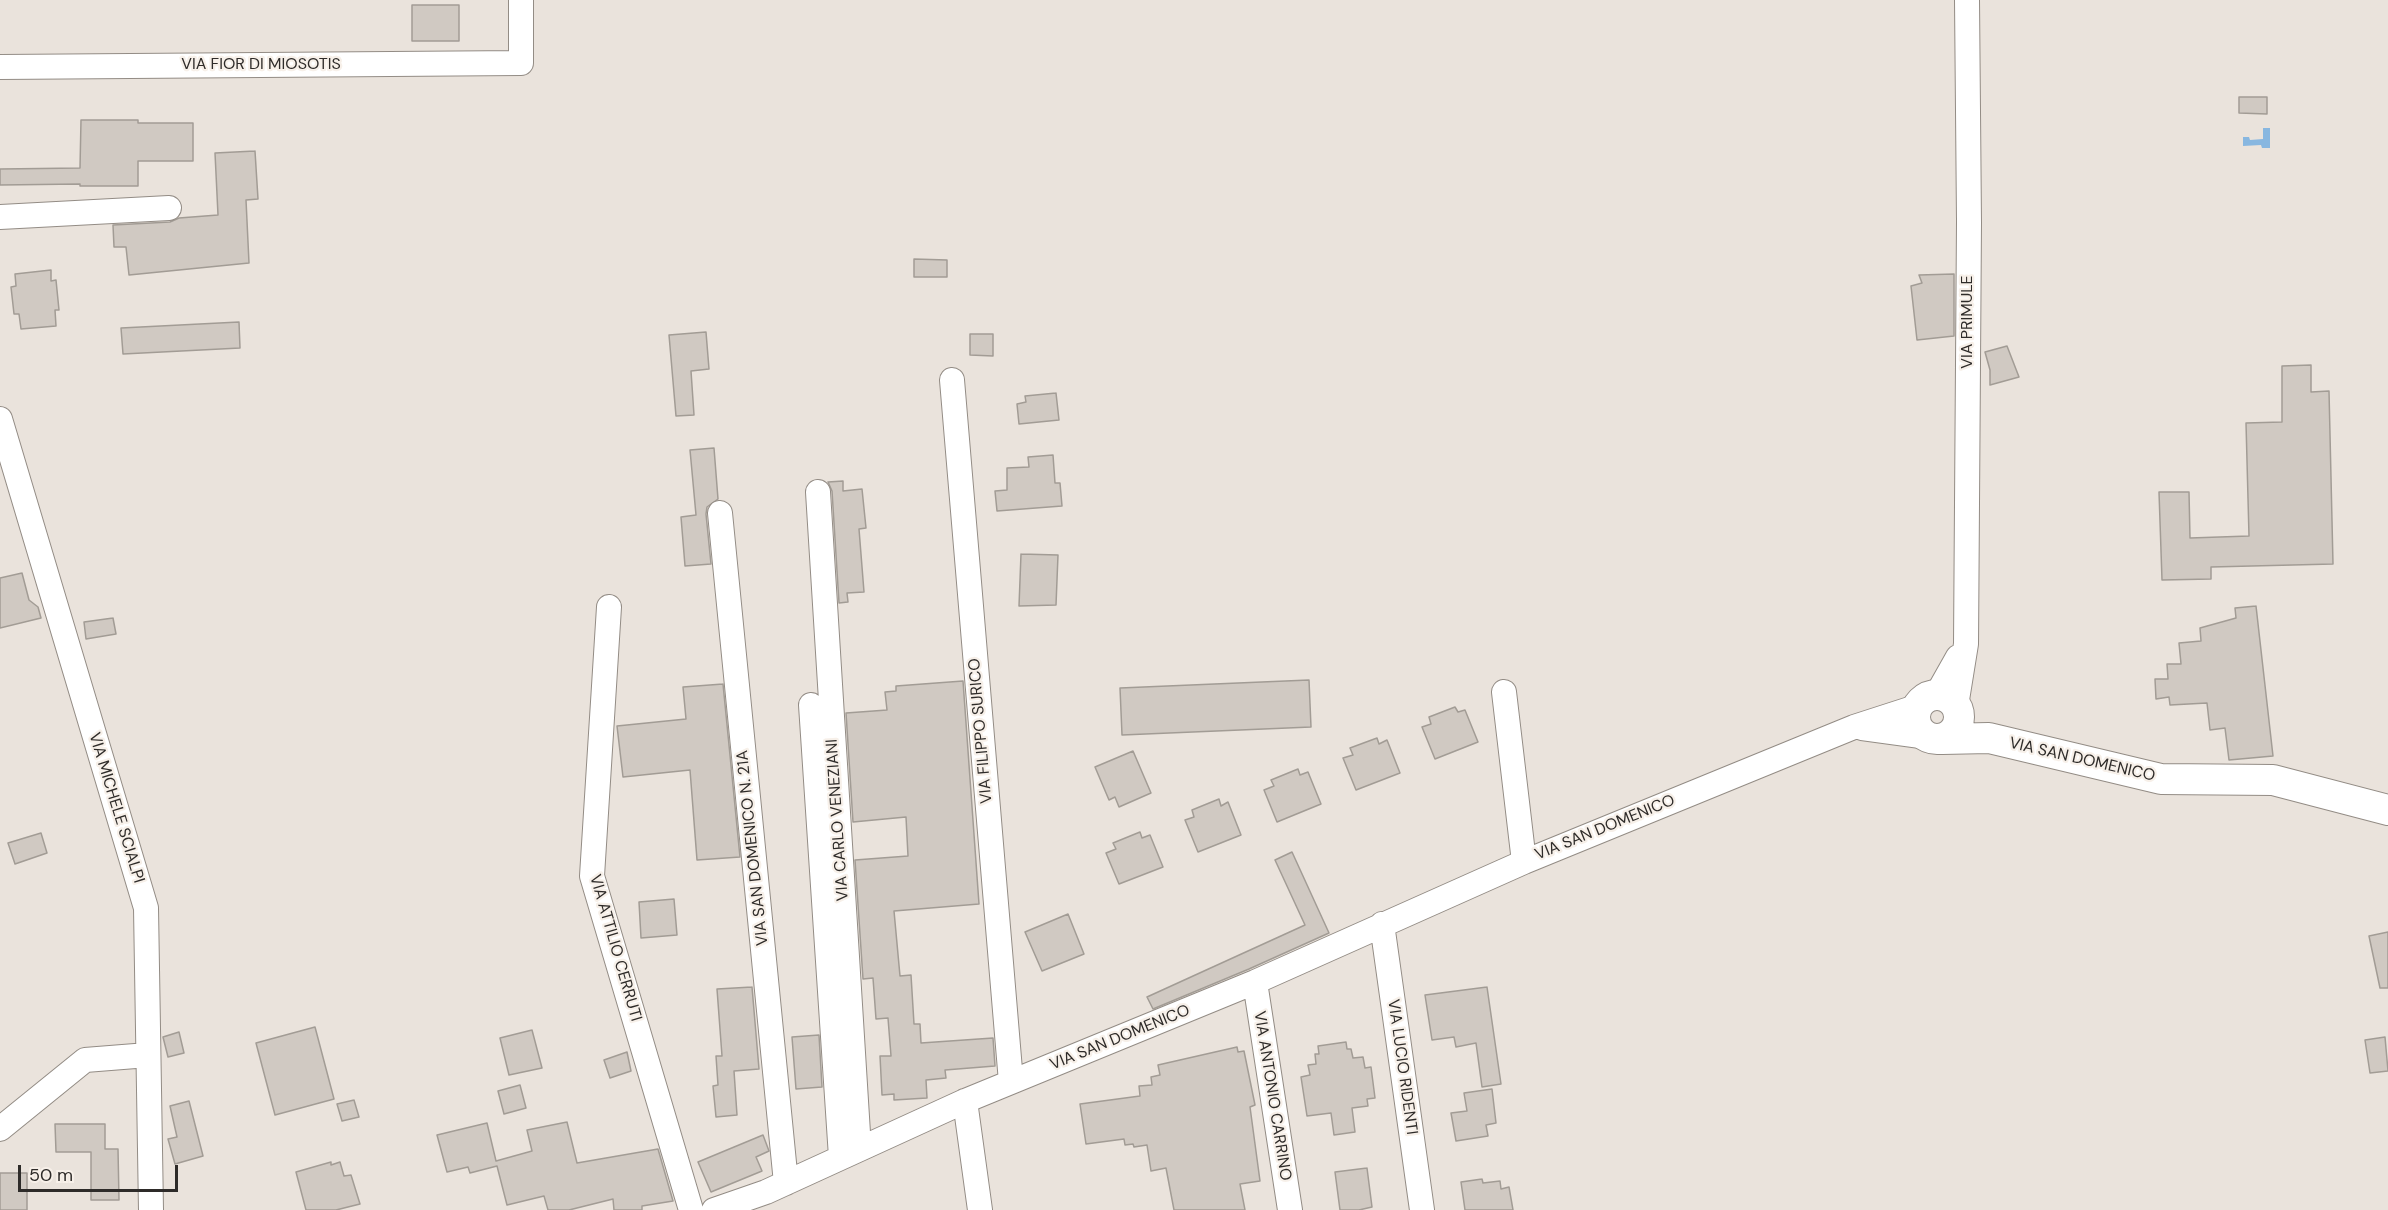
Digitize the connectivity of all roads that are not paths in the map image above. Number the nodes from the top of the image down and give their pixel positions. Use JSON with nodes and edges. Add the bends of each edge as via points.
{"nodes":[{"id":1,"x":521,"y":0,"type":"edge"},
{"id":2,"x":1967,"y":0,"type":"edge"},
{"id":3,"x":0,"y":68,"type":"edge"},
{"id":4,"x":169,"y":208,"type":"dead end"},
{"id":5,"x":0,"y":217,"type":"edge"},
{"id":6,"x":952,"y":380,"type":"dead end"},
{"id":7,"x":0,"y":420,"type":"edge"},
{"id":8,"x":818,"y":492,"type":"dead end"},
{"id":9,"x":720,"y":513,"type":"dead end"},
{"id":10,"x":609,"y":607,"type":"dead end"},
{"id":11,"x":1504,"y":692,"type":"dead end"},
{"id":12,"x":810,"y":705,"type":"dead end"},
{"id":13,"x":1942,"y":705,"type":"junction"},
{"id":14,"x":1854,"y":727,"type":"junction"},
{"id":15,"x":1935,"y":738,"type":"junction"},
{"id":16,"x":1989,"y":738,"type":"junction"},
{"id":17,"x":2388,"y":810,"type":"edge"},
{"id":18,"x":1524,"y":862,"type":"junction"},
{"id":19,"x":1382,"y":924,"type":"junction"},
{"id":20,"x":1255,"y":982,"type":"junction"},
{"id":21,"x":148,"y":1055,"type":"junction"},
{"id":22,"x":1011,"y":1082,"type":"junction"},
{"id":23,"x":965,"y":1101,"type":"junction"},
{"id":24,"x":0,"y":1129,"type":"edge"},
{"id":25,"x":850,"y":1153,"type":"junction"},
{"id":26,"x":773,"y":1195,"type":"edge"},
{"id":27,"x":151,"y":1210,"type":"edge"},
{"id":28,"x":691,"y":1210,"type":"edge"},
{"id":29,"x":714,"y":1210,"type":"edge"},
{"id":30,"x":980,"y":1210,"type":"edge"},
{"id":31,"x":1290,"y":1210,"type":"edge"},
{"id":32,"x":1422,"y":1210,"type":"edge"}],
"edges":[{"from":1,"to":3,"type":"street","name":"VIA FIOR DI MIOSOTIS","via":[[521,63]]},
{"from":2,"to":13,"type":"street","name":"VIA PRIMULE","via":[[1966,644]]},
{"from":4,"to":5,"type":"street"},
{"from":6,"to":22,"type":"street","name":"VIA FILIPPO SURICO"},
{"from":7,"to":21,"type":"street","name":"VIA MICHELE SCIALPI","via":[[146,908]]},
{"from":8,"to":25,"type":"street","name":"VIA CARLO VENEZIANI"},
{"from":9,"to":26,"type":"street","name":"VIA SAN DOMENICO N. 21A"},
{"from":10,"to":28,"type":"street","name":"VIA ATTILIO CERRUTI","via":[[592,876]]},
{"from":11,"to":18,"type":"street","name":"VIA SAN DOMENICO"},
{"from":12,"to":25,"type":"street"},
{"from":13,"to":14,"type":"street","name":"VIA SAN DOMENICO"},
{"from":13,"to":15,"type":"street","via":[[1958,725],[1954,732]]},
{"from":13,"to":15,"type":"street","via":[[1916,713],[1918,727]]},
{"from":13,"to":16,"type":"street","name":"VIA SAN DOMENICO"},
{"from":14,"to":15,"type":"street","name":"VIA SAN DOMENICO"},
{"from":14,"to":18,"type":"street","name":"VIA SAN DOMENICO"},
{"from":15,"to":16,"type":"street","name":"VIA SAN DOMENICO"},
{"from":16,"to":17,"type":"street","name":"VIA SAN DOMENICO","via":[[2161,779],[2273,780]]},
{"from":18,"to":19,"type":"street","name":"VIA SAN DOMENICO"},
{"from":19,"to":20,"type":"street","name":"VIA SAN DOMENICO"},
{"from":19,"to":32,"type":"street","name":"VIA LUCIO RIDENTI"},
{"from":20,"to":22,"type":"street","name":"VIA SAN DOMENICO"},
{"from":20,"to":31,"type":"street","name":"VIA ANTONIO CARRINO"},
{"from":21,"to":24,"type":"street","via":[[85,1060]]},
{"from":21,"to":27,"type":"street","name":"VIA MICHELE SCIALPI"},
{"from":22,"to":23,"type":"street","name":"VIA SAN DOMENICO"},
{"from":23,"to":25,"type":"street","name":"VIA SAN DOMENICO"},
{"from":23,"to":30,"type":"street"},
{"from":25,"to":26,"type":"street","name":"VIA SAN DOMENICO"},
{"from":26,"to":29,"type":"street","name":"VIA SAN DOMENICO"}]}
